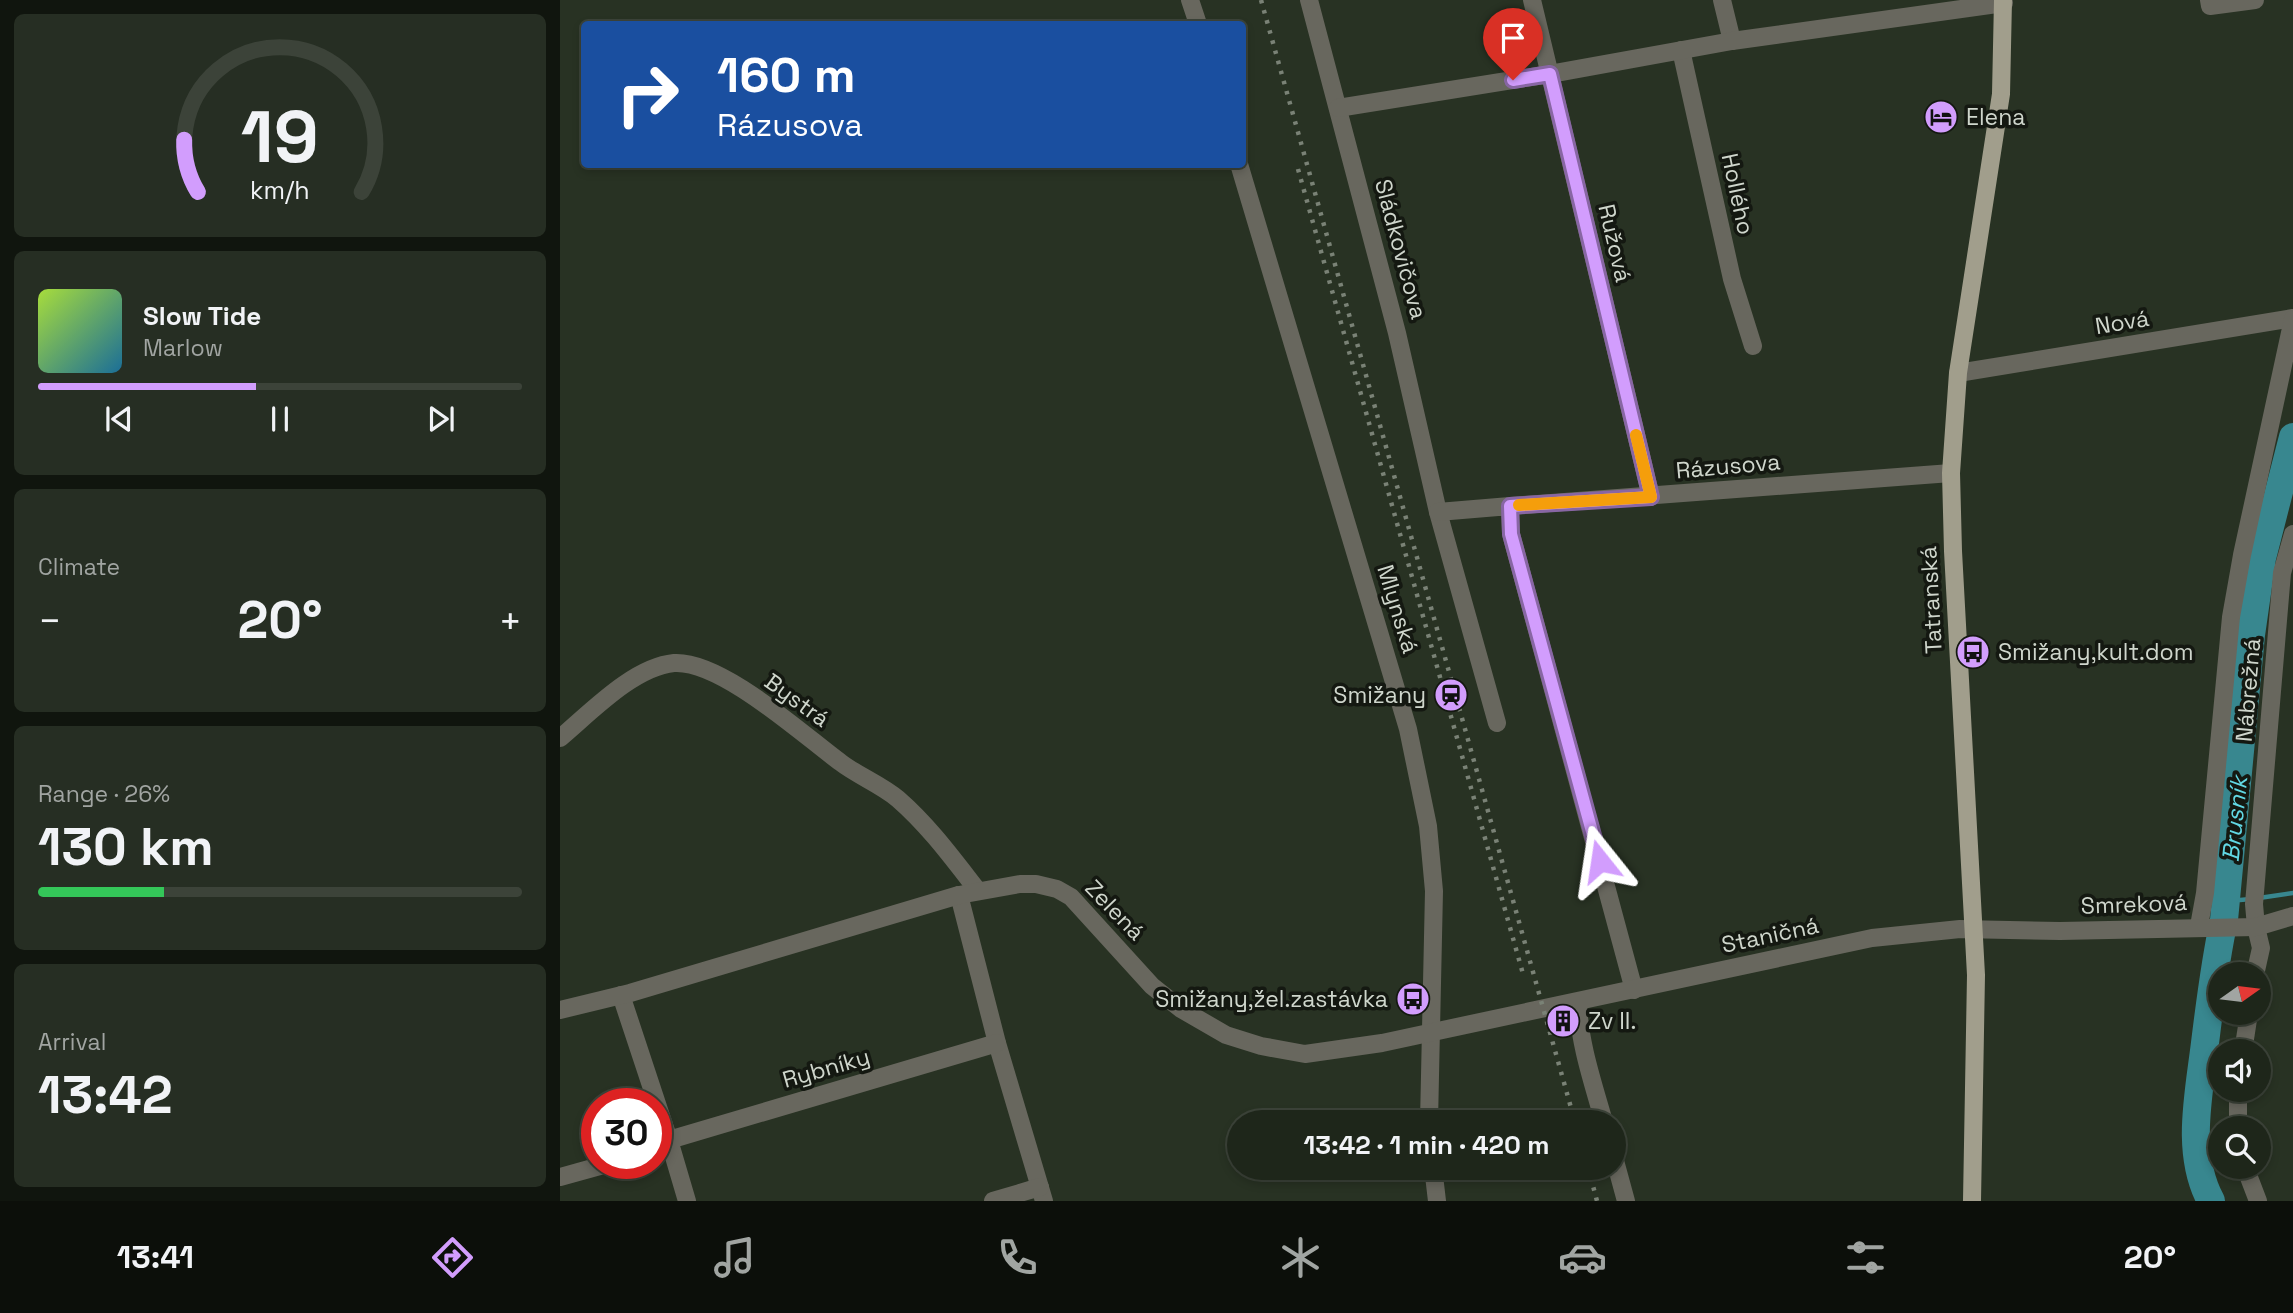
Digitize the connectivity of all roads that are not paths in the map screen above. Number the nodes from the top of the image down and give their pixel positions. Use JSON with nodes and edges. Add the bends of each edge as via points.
{"nodes":[{"id":1,"x":1191,"y":0,"type":"edge"},
{"id":2,"x":1309,"y":0,"type":"edge"},
{"id":3,"x":1532,"y":0,"type":"edge"},
{"id":4,"x":1722,"y":0,"type":"edge"},
{"id":5,"x":2209,"y":0,"type":"edge"},
{"id":6,"x":2255,"y":0,"type":"edge"},
{"id":7,"x":2003,"y":1,"type":"edge"},
{"id":8,"x":1197,"y":21,"type":"edge"},
{"id":9,"x":1732,"y":41,"type":"junction"},
{"id":10,"x":1681,"y":50,"type":"junction"},
{"id":11,"x":1550,"y":74,"type":"junction"},
{"id":12,"x":1338,"y":108,"type":"junction"},
{"id":13,"x":1241,"y":168,"type":"edge"},
{"id":14,"x":2293,"y":318,"type":"edge"},
{"id":15,"x":1753,"y":346,"type":"dead end"},
{"id":16,"x":1958,"y":373,"type":"junction"},
{"id":17,"x":1951,"y":473,"type":"junction"},
{"id":18,"x":1651,"y":497,"type":"junction"},
{"id":19,"x":1510,"y":506,"type":"junction"},
{"id":20,"x":1438,"y":512,"type":"junction"},
{"id":21,"x":2293,"y":534,"type":"edge"},
{"id":22,"x":1497,"y":723,"type":"dead end"},
{"id":23,"x":560,"y":738,"type":"edge"},
{"id":24,"x":978,"y":891,"type":"junction"},
{"id":25,"x":958,"y":895,"type":"junction"},
{"id":26,"x":2293,"y":916,"type":"edge"},
{"id":27,"x":2205,"y":926,"type":"junction"},
{"id":28,"x":2256,"y":927,"type":"junction"},
{"id":29,"x":1974,"y":930,"type":"junction"},
{"id":30,"x":2258,"y":962,"type":"edge"},
{"id":31,"x":1634,"y":990,"type":"junction"},
{"id":32,"x":621,"y":995,"type":"junction"},
{"id":33,"x":1578,"y":1003,"type":"junction"},
{"id":34,"x":560,"y":1010,"type":"edge"},
{"id":35,"x":1431,"y":1032,"type":"junction"},
{"id":36,"x":997,"y":1043,"type":"junction"},
{"id":37,"x":647,"y":1088,"type":"edge"},
{"id":38,"x":1429,"y":1110,"type":"edge"},
{"id":39,"x":1601,"y":1110,"type":"edge"},
{"id":40,"x":672,"y":1142,"type":"edge"},
{"id":41,"x":672,"y":1166,"type":"edge"},
{"id":42,"x":581,"y":1171,"type":"edge"},
{"id":43,"x":560,"y":1177,"type":"edge"},
{"id":44,"x":2250,"y":1179,"type":"edge"},
{"id":45,"x":1435,"y":1180,"type":"edge"},
{"id":46,"x":1620,"y":1180,"type":"edge"},
{"id":47,"x":1042,"y":1194,"type":"edge"},
{"id":48,"x":687,"y":1201,"type":"edge"},
{"id":49,"x":993,"y":1201,"type":"edge"},
{"id":50,"x":1437,"y":1201,"type":"edge"},
{"id":51,"x":1626,"y":1201,"type":"edge"},
{"id":52,"x":1972,"y":1201,"type":"edge"},
{"id":53,"x":2258,"y":1201,"type":"edge"}],
"edges":[{"from":1,"to":8,"type":"street"},
{"from":2,"to":12,"type":"street","name":"Sládkovičova"},
{"from":3,"to":11,"type":"street","name":"Ružová"},
{"from":4,"to":9,"type":"street"},
{"from":5,"to":6,"type":"street","via":[[2210,6]]},
{"from":7,"to":9,"type":"street"},
{"from":7,"to":16,"type":"main road","name":"Tatranská","via":[[2001,94]]},
{"from":9,"to":10,"type":"street"},
{"from":10,"to":11,"type":"street"},
{"from":10,"to":15,"type":"street","name":"Hollého","via":[[1732,279]]},
{"from":11,"to":12,"type":"street"},
{"from":11,"to":18,"type":"street","name":"Ružová"},
{"from":12,"to":20,"type":"street","name":"Sládkovičova"},
{"from":13,"to":35,"type":"street","name":"Mlynská","via":[[1415,756],[1433,881]]},
{"from":14,"to":16,"type":"street","name":"Nová"},
{"from":14,"to":27,"type":"street","via":[[2231,617]]},
{"from":16,"to":17,"type":"main road","name":"Tatranská"},
{"from":17,"to":18,"type":"street","name":"Rázusova"},
{"from":17,"to":29,"type":"main road","name":"Tatranská"},
{"from":18,"to":19,"type":"street","name":"Rázusova"},
{"from":19,"to":20,"type":"street","name":"Rázusova"},
{"from":19,"to":31,"type":"street","via":[[1511,534]]},
{"from":20,"to":22,"type":"street","name":"Sládkovičova"},
{"from":21,"to":28,"type":"street","name":"Nábrežná","via":[[2282,573]]},
{"from":23,"to":24,"type":"street","name":"Bystrá","via":[[642,673],[674,663],[705,668],[896,798]]},
{"from":24,"to":25,"type":"street","name":"Zelená"},
{"from":24,"to":35,"type":"street","name":"Zelená","via":[[1037,884],[1063,892],[1079,903],[1153,986],[1203,1023],[1241,1041],[1306,1054]]},
{"from":25,"to":32,"type":"street","name":"Zelená"},
{"from":25,"to":36,"type":"street"},
{"from":26,"to":28,"type":"street","name":"Smreková"},
{"from":27,"to":28,"type":"street","name":"Smreková"},
{"from":27,"to":29,"type":"street","name":"Smreková"},
{"from":28,"to":30,"type":"street","name":"Nábrežná","via":[[2261,948]]},
{"from":29,"to":31,"type":"street","name":"Staničná","via":[[1872,938]]},
{"from":29,"to":52,"type":"main road","name":"Tatranská"},
{"from":31,"to":33,"type":"street","name":"Staničná"},
{"from":32,"to":34,"type":"street","name":"Zelená"},
{"from":32,"to":37,"type":"street"},
{"from":33,"to":35,"type":"street","name":"Zelená"},
{"from":33,"to":39,"type":"street","via":[[1578,1020]]},
{"from":35,"to":38,"type":"street","name":"Mlynská"},
{"from":36,"to":40,"type":"street","name":"Rybníky"},
{"from":36,"to":47,"type":"street"},
{"from":41,"to":48,"type":"street"},
{"from":42,"to":43,"type":"street"},
{"from":44,"to":53,"type":"street"},
{"from":45,"to":50,"type":"street"},
{"from":46,"to":51,"type":"street"},
{"from":47,"to":49,"type":"street"}]}
